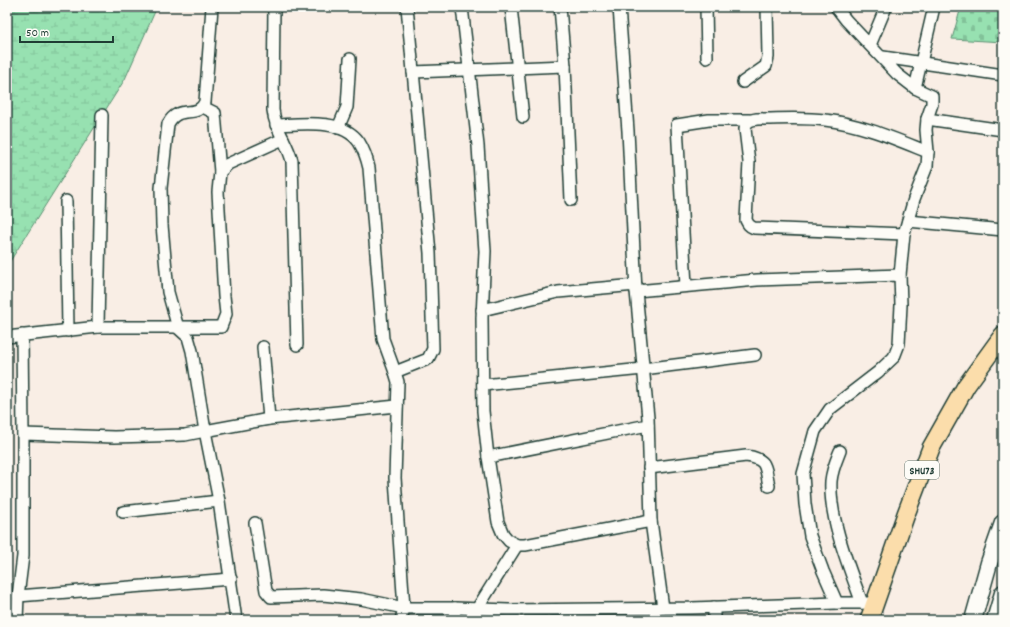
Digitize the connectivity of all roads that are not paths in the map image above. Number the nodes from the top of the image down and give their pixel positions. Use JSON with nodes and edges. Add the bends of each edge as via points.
{"nodes":[{"id":1,"x":212,"y":7,"type":"edge"},
{"id":2,"x":274,"y":7,"type":"edge"},
{"id":3,"x":407,"y":7,"type":"edge"},
{"id":4,"x":462,"y":7,"type":"edge"},
{"id":5,"x":511,"y":7,"type":"edge"},
{"id":6,"x":560,"y":7,"type":"edge"},
{"id":7,"x":619,"y":7,"type":"edge"},
{"id":8,"x":706,"y":7,"type":"edge"},
{"id":9,"x":767,"y":7,"type":"edge"},
{"id":10,"x":836,"y":7,"type":"edge"},
{"id":11,"x":886,"y":7,"type":"edge"},
{"id":12,"x":934,"y":7,"type":"edge"},
{"id":13,"x":870,"y":45,"type":"junction"},
{"id":14,"x":883,"y":57,"type":"junction"},
{"id":15,"x":707,"y":58,"type":"dead end"},
{"id":16,"x":350,"y":59,"type":"dead end"},
{"id":17,"x":922,"y":62,"type":"junction"},
{"id":18,"x":565,"y":66,"type":"junction"},
{"id":19,"x":518,"y":68,"type":"junction"},
{"id":20,"x":469,"y":70,"type":"junction"},
{"id":21,"x":413,"y":72,"type":"junction"},
{"id":22,"x":1003,"y":75,"type":"edge"},
{"id":23,"x":743,"y":82,"type":"dead end"},
{"id":24,"x":915,"y":88,"type":"junction"},
{"id":25,"x":203,"y":107,"type":"junction"},
{"id":26,"x":102,"y":115,"type":"dead end"},
{"id":27,"x":523,"y":117,"type":"dead end"},
{"id":28,"x":749,"y":120,"type":"junction"},
{"id":29,"x":927,"y":120,"type":"junction"},
{"id":30,"x":276,"y":125,"type":"junction"},
{"id":31,"x":338,"y":128,"type":"junction"},
{"id":32,"x":1003,"y":130,"type":"edge"},
{"id":33,"x":283,"y":139,"type":"junction"},
{"id":34,"x":928,"y":152,"type":"junction"},
{"id":35,"x":220,"y":172,"type":"junction"},
{"id":36,"x":571,"y":200,"type":"dead end"},
{"id":37,"x":66,"y":202,"type":"dead end"},
{"id":38,"x":908,"y":222,"type":"junction"},
{"id":39,"x":1003,"y":230,"type":"edge"},
{"id":40,"x":904,"y":234,"type":"junction"},
{"id":41,"x":900,"y":275,"type":"junction"},
{"id":42,"x":686,"y":286,"type":"junction"},
{"id":43,"x":636,"y":288,"type":"junction"},
{"id":44,"x":482,"y":310,"type":"junction"},
{"id":45,"x":98,"y":327,"type":"junction"},
{"id":46,"x":178,"y":328,"type":"junction"},
{"id":47,"x":68,"y":330,"type":"junction"},
{"id":48,"x":1003,"y":334,"type":"edge"},
{"id":49,"x":22,"y":335,"type":"junction"},
{"id":50,"x":7,"y":337,"type":"edge"},
{"id":51,"x":297,"y":345,"type":"dead end"},
{"id":52,"x":263,"y":347,"type":"dead end"},
{"id":53,"x":755,"y":355,"type":"dead end"},
{"id":54,"x":643,"y":369,"type":"junction"},
{"id":55,"x":395,"y":372,"type":"junction"},
{"id":56,"x":483,"y":385,"type":"junction"},
{"id":57,"x":397,"y":406,"type":"junction"},
{"id":58,"x":269,"y":419,"type":"junction"},
{"id":59,"x":648,"y":425,"type":"junction"},
{"id":60,"x":205,"y":431,"type":"junction"},
{"id":61,"x":23,"y":434,"type":"junction"},
{"id":62,"x":840,"y":451,"type":"dead end"},
{"id":63,"x":488,"y":457,"type":"junction"},
{"id":64,"x":649,"y":468,"type":"junction"},
{"id":65,"x":769,"y":486,"type":"dead end"},
{"id":66,"x":219,"y":501,"type":"junction"},
{"id":67,"x":123,"y":512,"type":"dead end"},
{"id":68,"x":651,"y":521,"type":"junction"},
{"id":69,"x":255,"y":523,"type":"dead end"},
{"id":70,"x":1003,"y":523,"type":"edge"},
{"id":71,"x":517,"y":545,"type":"junction"},
{"id":72,"x":231,"y":579,"type":"junction"},
{"id":73,"x":1003,"y":593,"type":"edge"},
{"id":74,"x":18,"y":596,"type":"junction"},
{"id":75,"x":837,"y":603,"type":"junction"},
{"id":76,"x":868,"y":603,"type":"junction"},
{"id":77,"x":714,"y":607,"type":"junction"},
{"id":78,"x":404,"y":608,"type":"junction"},
{"id":79,"x":455,"y":608,"type":"junction"},
{"id":80,"x":663,"y":608,"type":"junction"},
{"id":81,"x":477,"y":609,"type":"junction"},
{"id":82,"x":637,"y":609,"type":"junction"},
{"id":83,"x":507,"y":615,"type":"edge"},
{"id":84,"x":570,"y":615,"type":"edge"},
{"id":85,"x":17,"y":620,"type":"edge"},
{"id":86,"x":236,"y":620,"type":"edge"},
{"id":87,"x":401,"y":620,"type":"edge"},
{"id":88,"x":454,"y":620,"type":"edge"},
{"id":89,"x":634,"y":620,"type":"edge"},
{"id":90,"x":714,"y":620,"type":"edge"},
{"id":91,"x":869,"y":620,"type":"edge"},
{"id":92,"x":973,"y":620,"type":"edge"},
{"id":93,"x":995,"y":620,"type":"edge"}],
"edges":[{"from":1,"to":25,"type":"street"},
{"from":2,"to":30,"type":"street","via":[[273,110]]},
{"from":3,"to":21,"type":"street"},
{"from":4,"to":20,"type":"street"},
{"from":5,"to":19,"type":"street"},
{"from":6,"to":18,"type":"street"},
{"from":7,"to":43,"type":"street"},
{"from":8,"to":15,"type":"street"},
{"from":9,"to":23,"type":"street","via":[[766,66]]},
{"from":10,"to":13,"type":"street"},
{"from":11,"to":13,"type":"street"},
{"from":12,"to":17,"type":"street"},
{"from":13,"to":14,"type":"street"},
{"from":14,"to":17,"type":"street"},
{"from":14,"to":24,"type":"street","via":[[897,74]]},
{"from":16,"to":31,"type":"street","via":[[348,107]]},
{"from":17,"to":22,"type":"street"},
{"from":17,"to":24,"type":"street"},
{"from":18,"to":19,"type":"street"},
{"from":18,"to":36,"type":"street"},
{"from":19,"to":20,"type":"street"},
{"from":19,"to":27,"type":"street"},
{"from":20,"to":21,"type":"street"},
{"from":20,"to":44,"type":"street","via":[[478,146],[483,223]]},
{"from":21,"to":55,"type":"street","via":[[430,253],[433,349],[428,359]]},
{"from":24,"to":29,"type":"street","via":[[932,96]]},
{"from":25,"to":35,"type":"street","via":[[215,113]]},
{"from":25,"to":46,"type":"street","via":[[199,110],[177,113],[168,124],[161,188],[162,225],[168,292]]},
{"from":26,"to":45,"type":"street"},
{"from":28,"to":34,"type":"street","via":[[812,119],[846,123],[876,131]]},
{"from":28,"to":40,"type":"street","via":[[745,124],[745,129],[749,162],[746,220],[750,226]]},
{"from":28,"to":42,"type":"street","via":[[709,120],[677,125]]},
{"from":29,"to":32,"type":"street"},
{"from":29,"to":34,"type":"street"},
{"from":30,"to":31,"type":"street","via":[[312,124]]},
{"from":30,"to":33,"type":"street"},
{"from":31,"to":55,"type":"street","via":[[346,130],[358,141],[369,168],[383,339]]},
{"from":33,"to":35,"type":"street","via":[[228,164]]},
{"from":33,"to":51,"type":"street","via":[[292,161]]},
{"from":34,"to":38,"type":"street","via":[[927,166]]},
{"from":35,"to":46,"type":"street","via":[[218,192],[226,314],[220,327]]},
{"from":37,"to":47,"type":"street"},
{"from":38,"to":39,"type":"street"},
{"from":38,"to":40,"type":"street"},
{"from":40,"to":41,"type":"street"},
{"from":41,"to":42,"type":"street","via":[[757,280]]},
{"from":41,"to":75,"type":"street","via":[[899,344],[894,357],[830,409],[815,431],[803,474],[810,536]]},
{"from":42,"to":43,"type":"street"},
{"from":43,"to":44,"type":"street","via":[[558,292]]},
{"from":43,"to":54,"type":"street"},
{"from":44,"to":56,"type":"street"},
{"from":45,"to":46,"type":"street"},
{"from":45,"to":47,"type":"street"},
{"from":46,"to":60,"type":"street","via":[[188,337],[192,351]]},
{"from":47,"to":49,"type":"street"},
{"from":48,"to":76,"type":"main road","number":"SHU73","via":[[966,386],[931,448]]},
{"from":49,"to":50,"type":"street"},
{"from":49,"to":61,"type":"street"},
{"from":52,"to":58,"type":"street"},
{"from":53,"to":54,"type":"street"},
{"from":54,"to":56,"type":"street"},
{"from":54,"to":59,"type":"street"},
{"from":55,"to":57,"type":"street","via":[[398,382]]},
{"from":56,"to":63,"type":"street"},
{"from":57,"to":58,"type":"street"},
{"from":57,"to":78,"type":"street","via":[[395,478]]},
{"from":58,"to":60,"type":"street"},
{"from":59,"to":63,"type":"street"},
{"from":59,"to":64,"type":"street"},
{"from":60,"to":61,"type":"street","via":[[185,435],[114,437]]},
{"from":60,"to":66,"type":"street"},
{"from":61,"to":74,"type":"street","via":[[23,556]]},
{"from":62,"to":76,"type":"street","via":[[833,466],[832,502],[846,558]]},
{"from":63,"to":71,"type":"street","via":[[498,522],[503,534]]},
{"from":64,"to":65,"type":"street","via":[[746,456],[761,460],[765,466]]},
{"from":64,"to":68,"type":"street"},
{"from":66,"to":67,"type":"street"},
{"from":66,"to":72,"type":"street"},
{"from":68,"to":71,"type":"street"},
{"from":68,"to":80,"type":"street"},
{"from":69,"to":78,"type":"street","via":[[266,591],[272,597],[335,596]]},
{"from":70,"to":92,"type":"street"},
{"from":71,"to":81,"type":"street"},
{"from":72,"to":74,"type":"street"},
{"from":72,"to":86,"type":"street"},
{"from":73,"to":93,"type":"street"},
{"from":74,"to":85,"type":"street"},
{"from":75,"to":76,"type":"street"},
{"from":75,"to":77,"type":"street"},
{"from":76,"to":91,"type":"main road","number":"SHU73"},
{"from":77,"to":80,"type":"street"},
{"from":77,"to":90,"type":"street"},
{"from":78,"to":79,"type":"street"},
{"from":78,"to":87,"type":"street"},
{"from":79,"to":81,"type":"street"},
{"from":79,"to":88,"type":"street"},
{"from":80,"to":82,"type":"street"},
{"from":81,"to":83,"type":"street"},
{"from":82,"to":84,"type":"street"},
{"from":82,"to":89,"type":"street"},
{"from":83,"to":84,"type":"street"}]}
